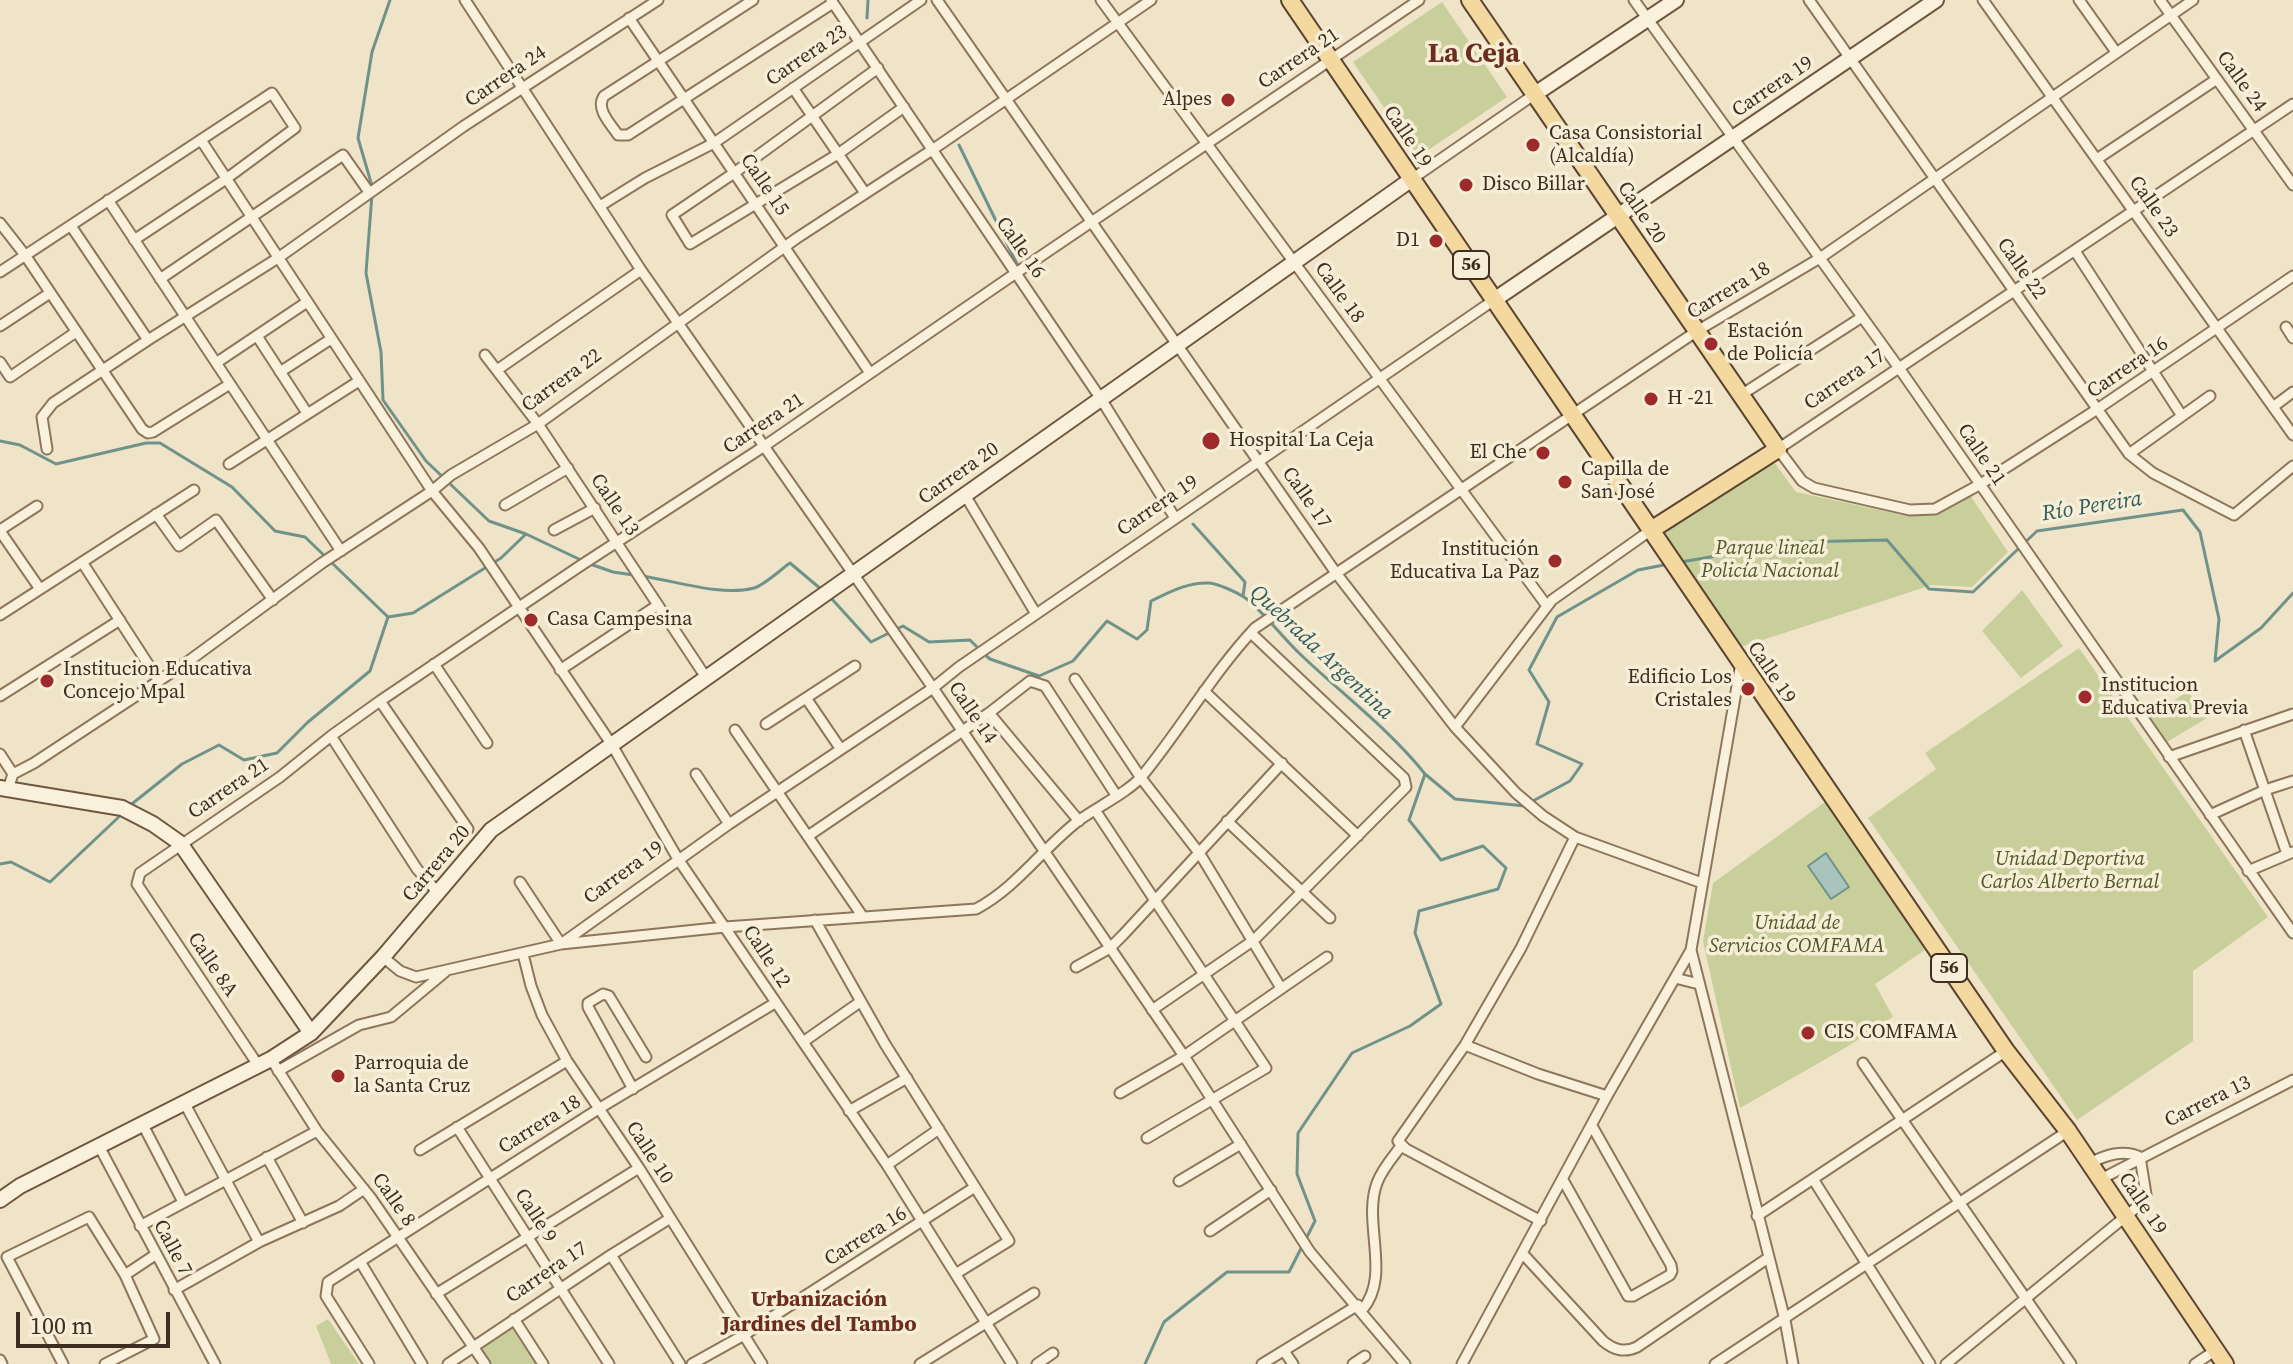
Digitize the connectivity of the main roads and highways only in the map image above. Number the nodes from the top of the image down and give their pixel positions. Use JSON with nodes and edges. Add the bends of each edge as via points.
{"nodes":[{"id":1,"x":1290,"y":0,"type":"edge"},
{"id":2,"x":1470,"y":0,"type":"edge"},
{"id":3,"x":1676,"y":0,"type":"edge"},
{"id":4,"x":1936,"y":0,"type":"edge"},
{"id":5,"x":1535,"y":94,"type":"junction"},
{"id":6,"x":1412,"y":179,"type":"junction"},
{"id":7,"x":1618,"y":216,"type":"junction"},
{"id":8,"x":1494,"y":300,"type":"junction"},
{"id":9,"x":1778,"y":449,"type":"joint"},
{"id":10,"x":1651,"y":530,"type":"junction"},
{"id":11,"x":7,"y":783,"type":"edge"},
{"id":12,"x":311,"y":1033,"type":"junction"},
{"id":13,"x":0,"y":1200,"type":"edge"},
{"id":14,"x":2220,"y":1357,"type":"edge"}],
"edges":[{"from":1,"to":6,"type":"main road","name":"Calle 19","number":"56"},
{"from":2,"to":5,"type":"main road","name":"Calle 20"},
{"from":3,"to":5,"type":"main road","name":"Carrera 20"},
{"from":4,"to":7,"type":"main road","name":"Carrera 19"},
{"from":5,"to":7,"type":"main road","name":"Calle 20"},
{"from":6,"to":8,"type":"main road","name":"Calle 19","number":"56"},
{"from":6,"to":12,"type":"main road","name":"Carrera 20","via":[[491,830]]},
{"from":7,"to":8,"type":"main road","name":"Carrera 19"},
{"from":7,"to":9,"type":"main road","name":"Calle 20"},
{"from":8,"to":10,"type":"main road","name":"Calle 19","number":"56"},
{"from":9,"to":10,"type":"main road","name":"Carrera 17"},
{"from":10,"to":14,"type":"main road","name":"Calle 19","number":"56"},
{"from":11,"to":12,"type":"main road","via":[[127,810],[180,843]]},
{"from":12,"to":13,"type":"main road","name":"Carrera 20","via":[[269,1065]]}]}
